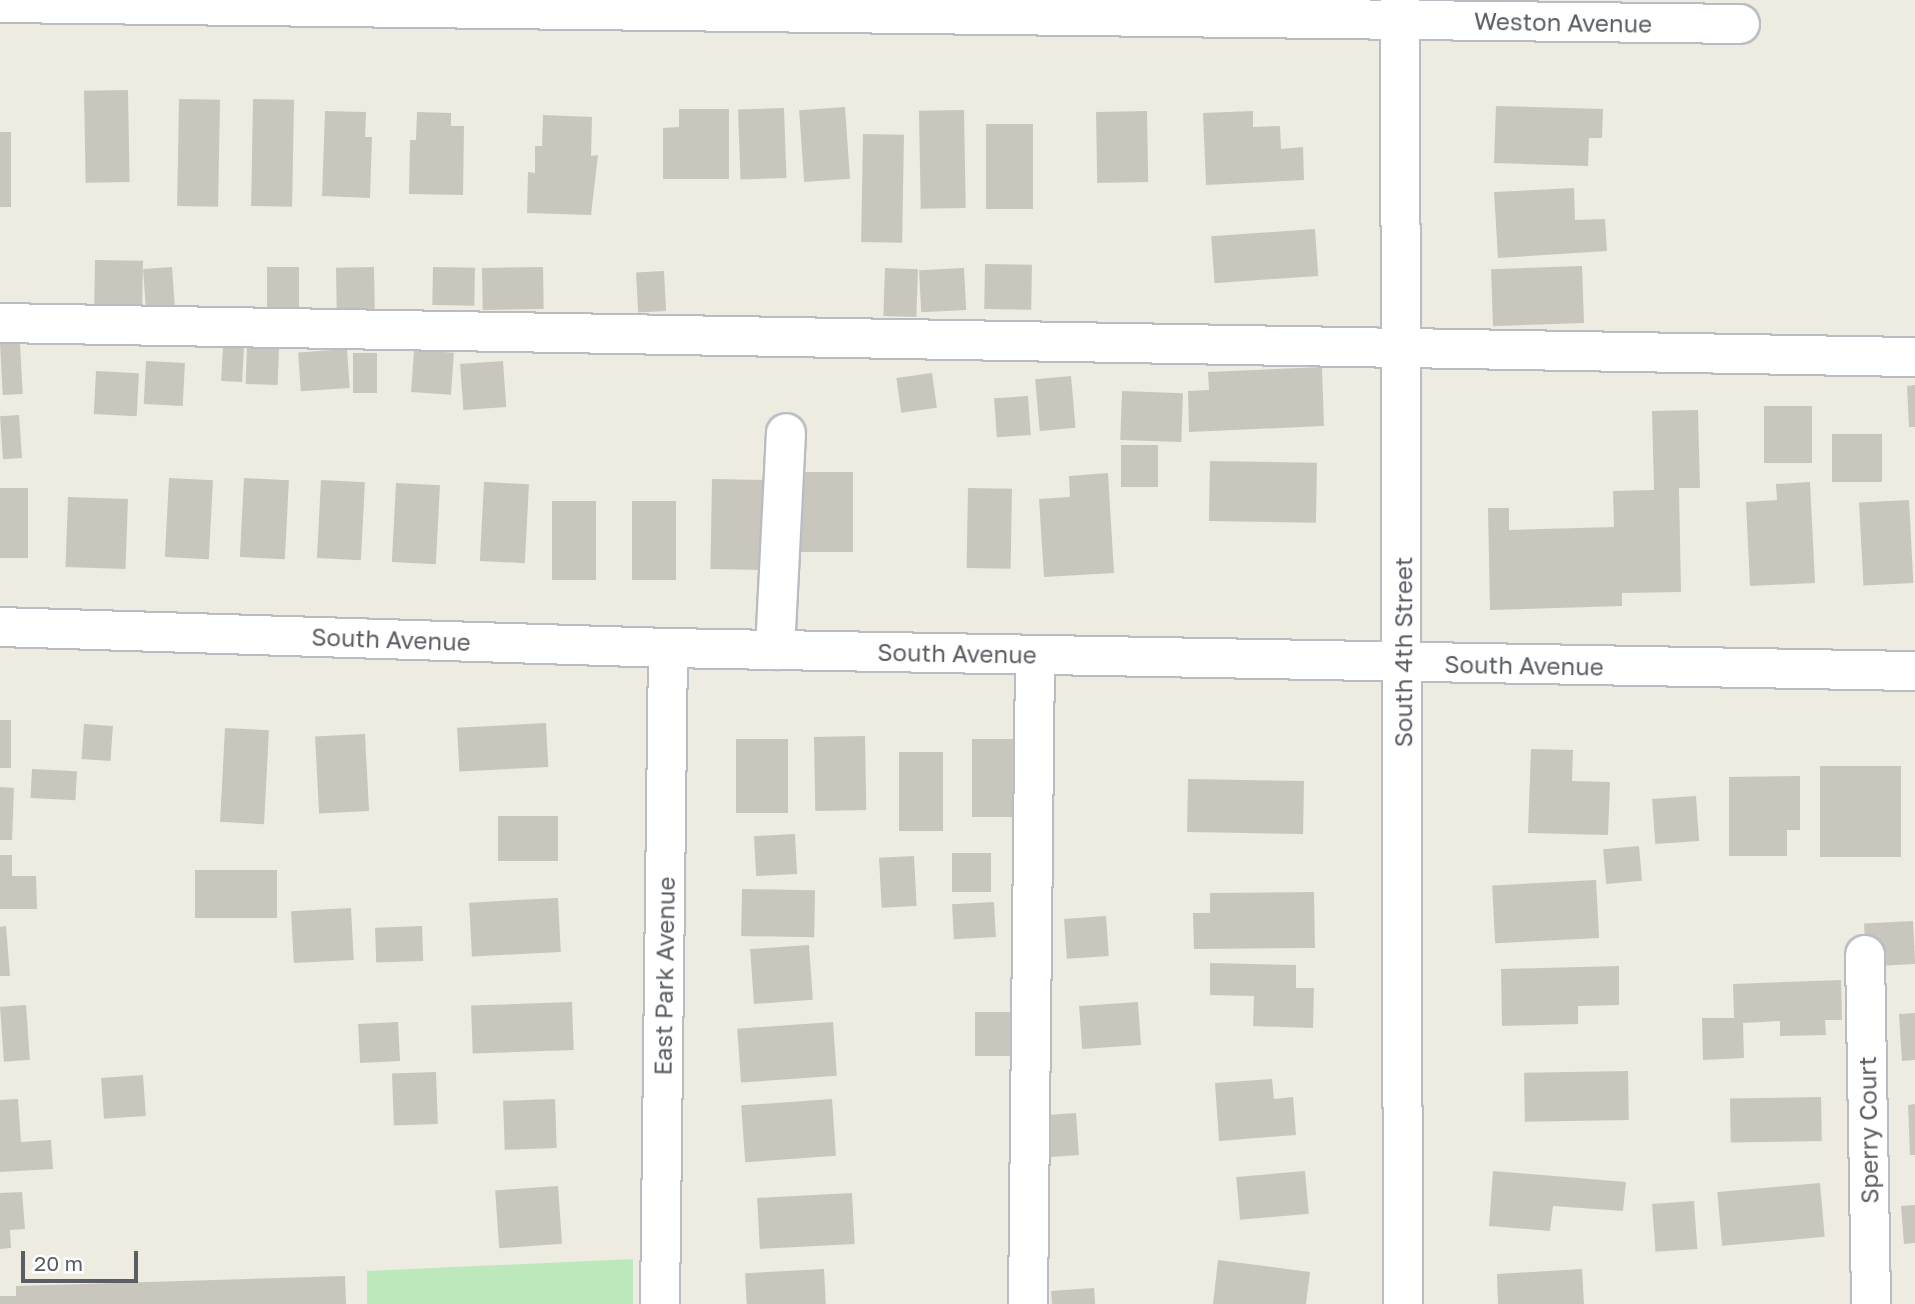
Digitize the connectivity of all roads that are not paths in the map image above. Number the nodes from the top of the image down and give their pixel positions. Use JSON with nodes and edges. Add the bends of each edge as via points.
{"nodes":[{"id":1,"x":0,"y":3,"type":"edge"},
{"id":2,"x":1400,"y":10,"type":"edge"},
{"id":3,"x":1740,"y":24,"type":"dead end"},
{"id":4,"x":0,"y":323,"type":"edge"},
{"id":5,"x":1399,"y":349,"type":"junction"},
{"id":6,"x":1915,"y":357,"type":"edge"},
{"id":7,"x":786,"y":433,"type":"dead end"},
{"id":8,"x":0,"y":627,"type":"edge"},
{"id":9,"x":668,"y":648,"type":"junction"},
{"id":10,"x":775,"y":650,"type":"junction"},
{"id":11,"x":1035,"y":655,"type":"junction"},
{"id":12,"x":1403,"y":663,"type":"junction"},
{"id":13,"x":1915,"y":671,"type":"edge"},
{"id":14,"x":1865,"y":956,"type":"dead end"},
{"id":15,"x":660,"y":1304,"type":"edge"},
{"id":16,"x":1028,"y":1304,"type":"edge"},
{"id":17,"x":1403,"y":1304,"type":"edge"},
{"id":18,"x":1871,"y":1304,"type":"edge"}],
"edges":[{"from":1,"to":2,"type":"street","name":"Weston Avenue"},
{"from":2,"to":3,"type":"street","name":"Weston Avenue"},
{"from":2,"to":5,"type":"street","name":"South 4th Street"},
{"from":4,"to":5,"type":"street"},
{"from":5,"to":6,"type":"street"},
{"from":5,"to":12,"type":"street","name":"South 4th Street"},
{"from":7,"to":10,"type":"street"},
{"from":8,"to":9,"type":"street","name":"South Avenue"},
{"from":9,"to":10,"type":"street","name":"South Avenue"},
{"from":9,"to":15,"type":"street","name":"East Park Avenue"},
{"from":10,"to":11,"type":"street","name":"South Avenue"},
{"from":11,"to":12,"type":"street","name":"South Avenue"},
{"from":11,"to":16,"type":"street"},
{"from":12,"to":13,"type":"street","name":"South Avenue"},
{"from":12,"to":17,"type":"street","name":"South 4th Street"},
{"from":14,"to":18,"type":"street","name":"Sperry Court"}]}
